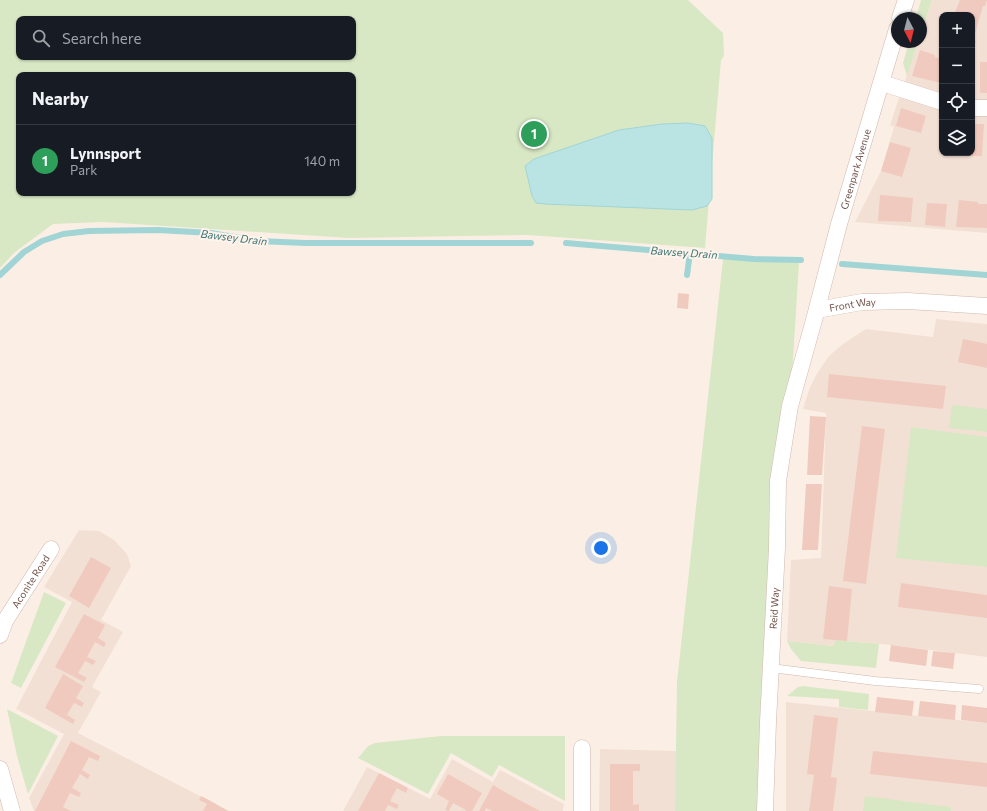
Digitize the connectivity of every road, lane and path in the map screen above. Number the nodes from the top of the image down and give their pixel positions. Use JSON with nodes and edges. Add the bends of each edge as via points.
{"nodes":[{"id":1,"x":906,"y":0,"type":"edge"},
{"id":2,"x":902,"y":12,"type":"edge"},
{"id":3,"x":892,"y":48,"type":"edge"},
{"id":4,"x":882,"y":83,"type":"junction"},
{"id":5,"x":939,"y":101,"type":"edge"},
{"id":6,"x":975,"y":108,"type":"edge"},
{"id":7,"x":987,"y":108,"type":"edge"},
{"id":8,"x":987,"y":306,"type":"edge"},
{"id":9,"x":817,"y":310,"type":"junction"},
{"id":10,"x":790,"y":406,"type":"joint"},
{"id":11,"x":51,"y":549,"type":"dead end"},
{"id":12,"x":0,"y":635,"type":"edge"},
{"id":13,"x":771,"y":668,"type":"junction"},
{"id":14,"x":979,"y":689,"type":"dead end"},
{"id":15,"x":582,"y":748,"type":"dead end"},
{"id":16,"x":0,"y":769,"type":"edge"},
{"id":17,"x":12,"y":811,"type":"edge"},
{"id":18,"x":582,"y":811,"type":"edge"},
{"id":19,"x":765,"y":811,"type":"edge"}],
"edges":[{"from":1,"to":2,"type":"street"},
{"from":3,"to":4,"type":"street","name":"Greenpark Avenue"},
{"from":4,"to":5,"type":"street"},
{"from":4,"to":9,"type":"street","name":"Greenpark Avenue","via":[[839,224]]},
{"from":6,"to":7,"type":"street"},
{"from":8,"to":9,"type":"street","name":"Front Way","via":[[908,301],[862,302]]},
{"from":9,"to":10,"type":"street","name":"Front Way"},
{"from":10,"to":13,"type":"street","name":"Reid Way","via":[[778,481]]},
{"from":11,"to":12,"type":"street","name":"Aconite Road","via":[[5,621]]},
{"from":13,"to":14,"type":"lane","via":[[875,681]]},
{"from":13,"to":19,"type":"street","name":"Reid Way"},
{"from":15,"to":18,"type":"street"},
{"from":16,"to":17,"type":"street"}]}
